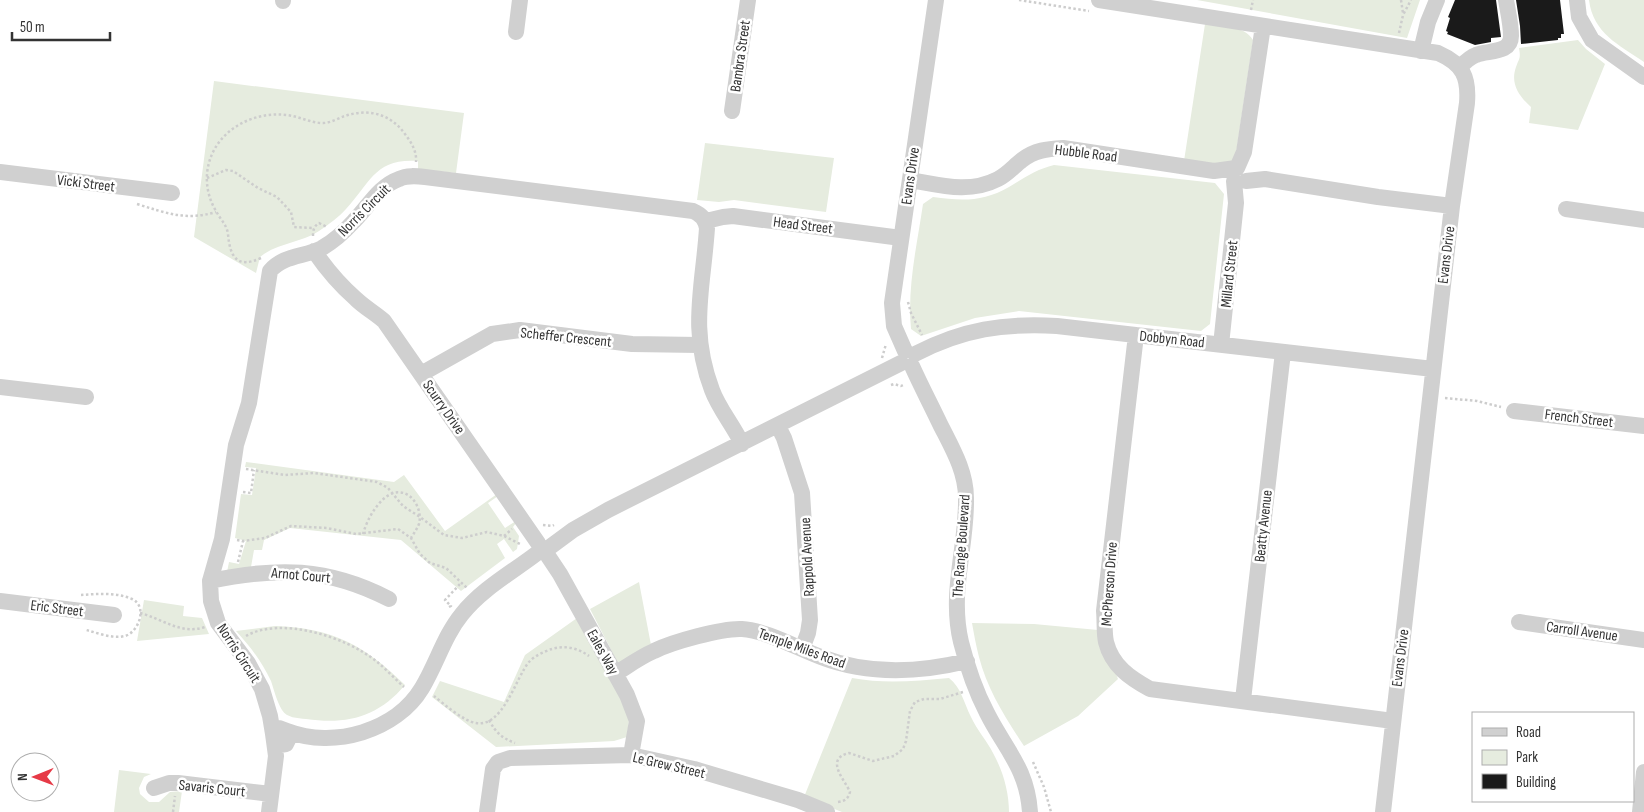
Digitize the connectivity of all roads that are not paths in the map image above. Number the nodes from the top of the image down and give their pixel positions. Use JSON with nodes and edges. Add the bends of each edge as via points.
{"nodes":[{"id":1,"x":520,"y":0,"type":"edge"},
{"id":2,"x":748,"y":0,"type":"edge"},
{"id":3,"x":936,"y":0,"type":"edge"},
{"id":4,"x":1099,"y":0,"type":"edge"},
{"id":5,"x":1437,"y":0,"type":"edge"},
{"id":6,"x":1506,"y":0,"type":"edge"},
{"id":7,"x":1577,"y":0,"type":"edge"},
{"id":8,"x":1146,"y":4,"type":"edge"},
{"id":9,"x":1263,"y":26,"type":"junction"},
{"id":10,"x":516,"y":32,"type":"dead end"},
{"id":11,"x":1421,"y":51,"type":"junction"},
{"id":12,"x":1460,"y":66,"type":"junction"},
{"id":13,"x":1644,"y":78,"type":"edge"},
{"id":14,"x":732,"y":111,"type":"dead end"},
{"id":15,"x":0,"y":172,"type":"edge"},
{"id":16,"x":1241,"y":175,"type":"junction"},
{"id":17,"x":910,"y":180,"type":"junction"},
{"id":18,"x":172,"y":193,"type":"dead end"},
{"id":19,"x":1452,"y":206,"type":"junction"},
{"id":20,"x":1566,"y":209,"type":"dead end"},
{"id":21,"x":1644,"y":220,"type":"edge"},
{"id":22,"x":706,"y":222,"type":"junction"},
{"id":23,"x":901,"y":238,"type":"junction"},
{"id":24,"x":315,"y":242,"type":"junction"},
{"id":25,"x":1136,"y":335,"type":"junction"},
{"id":26,"x":699,"y":340,"type":"junction"},
{"id":27,"x":1221,"y":345,"type":"junction"},
{"id":28,"x":1283,"y":352,"type":"junction"},
{"id":29,"x":911,"y":357,"type":"junction"},
{"id":30,"x":1433,"y":370,"type":"junction"},
{"id":31,"x":424,"y":378,"type":"junction"},
{"id":32,"x":0,"y":386,"type":"edge"},
{"id":33,"x":86,"y":397,"type":"dead end"},
{"id":34,"x":1514,"y":411,"type":"road end"},
{"id":35,"x":1644,"y":426,"type":"edge"},
{"id":36,"x":773,"y":428,"type":"junction"},
{"id":37,"x":738,"y":445,"type":"junction"},
{"id":38,"x":543,"y":550,"type":"junction"},
{"id":39,"x":210,"y":581,"type":"junction"},
{"id":40,"x":389,"y":599,"type":"dead end"},
{"id":41,"x":0,"y":601,"type":"edge"},
{"id":42,"x":114,"y":615,"type":"dead end"},
{"id":43,"x":1520,"y":622,"type":"dead end"},
{"id":44,"x":1644,"y":640,"type":"edge"},
{"id":45,"x":802,"y":649,"type":"junction"},
{"id":46,"x":967,"y":661,"type":"junction"},
{"id":47,"x":615,"y":674,"type":"junction"},
{"id":48,"x":1244,"y":700,"type":"junction"},
{"id":49,"x":1392,"y":721,"type":"junction"},
{"id":50,"x":284,"y":739,"type":"junction"},
{"id":51,"x":631,"y":755,"type":"junction"},
{"id":52,"x":1644,"y":772,"type":"edge"},
{"id":53,"x":154,"y":788,"type":"dead end"},
{"id":54,"x":271,"y":794,"type":"junction"},
{"id":55,"x":830,"y":807,"type":"edge"},
{"id":56,"x":269,"y":812,"type":"edge"},
{"id":57,"x":487,"y":812,"type":"edge"},
{"id":58,"x":1030,"y":812,"type":"edge"},
{"id":59,"x":1383,"y":812,"type":"edge"},
{"id":60,"x":1640,"y":812,"type":"edge"}],
"edges":[{"from":1,"to":10,"type":"street"},
{"from":2,"to":14,"type":"street","name":"Bambra Street"},
{"from":3,"to":17,"type":"street","name":"Evans Drive"},
{"from":4,"to":8,"type":"street"},
{"from":5,"to":11,"type":"street"},
{"from":6,"to":12,"type":"street","via":[[1509,43],[1499,50],[1475,55]]},
{"from":7,"to":13,"type":"street","via":[[1579,17],[1592,40]]},
{"from":8,"to":9,"type":"street"},
{"from":9,"to":11,"type":"street"},
{"from":9,"to":16,"type":"street","name":"Millard Street"},
{"from":11,"to":12,"type":"street","via":[[1438,53]]},
{"from":12,"to":19,"type":"street","name":"Evans Drive","via":[[1468,92]]},
{"from":15,"to":18,"type":"street","name":"Vicki Street"},
{"from":16,"to":17,"type":"street","name":"Hubble Road","via":[[1046,148],[1021,160],[1000,179],[985,185],[958,188]]},
{"from":16,"to":19,"type":"street","name":"Hubble Road"},
{"from":16,"to":27,"type":"street","name":"Millard Street"},
{"from":17,"to":23,"type":"street","name":"Evans Drive"},
{"from":19,"to":30,"type":"street","name":"Evans Drive"},
{"from":20,"to":21,"type":"street"},
{"from":22,"to":23,"type":"street","name":"Head Street","via":[[732,216]]},
{"from":22,"to":24,"type":"street","name":"Norris Circuit","via":[[693,211],[417,167],[379,192],[340,235]]},
{"from":22,"to":26,"type":"street","via":[[698,312]]},
{"from":23,"to":29,"type":"street","name":"Evans Drive","via":[[892,303],[894,326]]},
{"from":24,"to":31,"type":"street","name":"Scurry Drive","via":[[338,280],[356,300],[384,321]]},
{"from":24,"to":39,"type":"street","name":"Norris Circuit","via":[[282,260],[270,271],[249,404],[236,445],[222,539]]},
{"from":25,"to":27,"type":"street","name":"Dobbyn Road"},
{"from":25,"to":29,"type":"street","name":"Dobbyn Road","via":[[1057,326],[998,326],[970,331]]},
{"from":25,"to":48,"type":"street","name":"McPherson Drive","via":[[1104,611],[1106,643],[1117,666],[1133,680],[1150,688]]},
{"from":26,"to":31,"type":"street","name":"Scheffer Crescent","via":[[632,344],[520,330],[505,331],[478,340]]},
{"from":26,"to":37,"type":"street","via":[[712,392],[731,422]]},
{"from":27,"to":28,"type":"street","name":"Dobbyn Road"},
{"from":28,"to":30,"type":"street","name":"Dobbyn Road"},
{"from":28,"to":48,"type":"street","name":"Beatty Avenue"},
{"from":29,"to":36,"type":"street"},
{"from":29,"to":46,"type":"street","name":"The Range Boulevard","via":[[955,454],[964,483],[966,498],[957,603],[960,639]]},
{"from":30,"to":49,"type":"street","name":"Evans Drive"},
{"from":31,"to":38,"type":"street","name":"Scurry Drive"},
{"from":32,"to":33,"type":"street"},
{"from":34,"to":35,"type":"street","name":"French Street"},
{"from":36,"to":37,"type":"street"},
{"from":36,"to":45,"type":"street","name":"Rappold Avenue","via":[[775,442],[800,483],[804,506],[810,620]]},
{"from":37,"to":38,"type":"street","via":[[608,510]]},
{"from":38,"to":47,"type":"street","name":"Eales Way","via":[[560,574]]},
{"from":38,"to":50,"type":"street","via":[[472,602],[444,641],[427,679],[410,689],[404,709],[391,719],[370,730],[347,736]]},
{"from":39,"to":40,"type":"street","name":"Arnot Court","via":[[264,572],[310,573],[352,582]]},
{"from":39,"to":50,"type":"street","name":"Norris Circuit","via":[[211,601],[218,623],[258,680],[270,716]]},
{"from":41,"to":42,"type":"street","name":"Eric Street"},
{"from":43,"to":44,"type":"street","name":"Carroll Avenue"},
{"from":45,"to":46,"type":"street","name":"Temple Miles Road","via":[[835,662],[876,670],[942,667]]},
{"from":45,"to":47,"type":"street","name":"Temple Miles Road","via":[[754,630],[722,630],[660,648]]},
{"from":46,"to":58,"type":"street","name":"The Range Boulevard","via":[[987,714],[1019,767]]},
{"from":47,"to":51,"type":"street","name":"Eales Way","via":[[637,721]]},
{"from":48,"to":49,"type":"street","name":"McPherson Drive"},
{"from":49,"to":59,"type":"street","name":"Evans Drive"},
{"from":50,"to":54,"type":"street"},
{"from":51,"to":55,"type":"street","name":"Le Grew Street"},
{"from":51,"to":57,"type":"street","name":"Le Grew Street","via":[[524,757],[498,762],[492,769]]},
{"from":52,"to":60,"type":"street"},
{"from":53,"to":54,"type":"street","name":"Savaris Court","via":[[178,783]]},
{"from":54,"to":56,"type":"street"}]}
